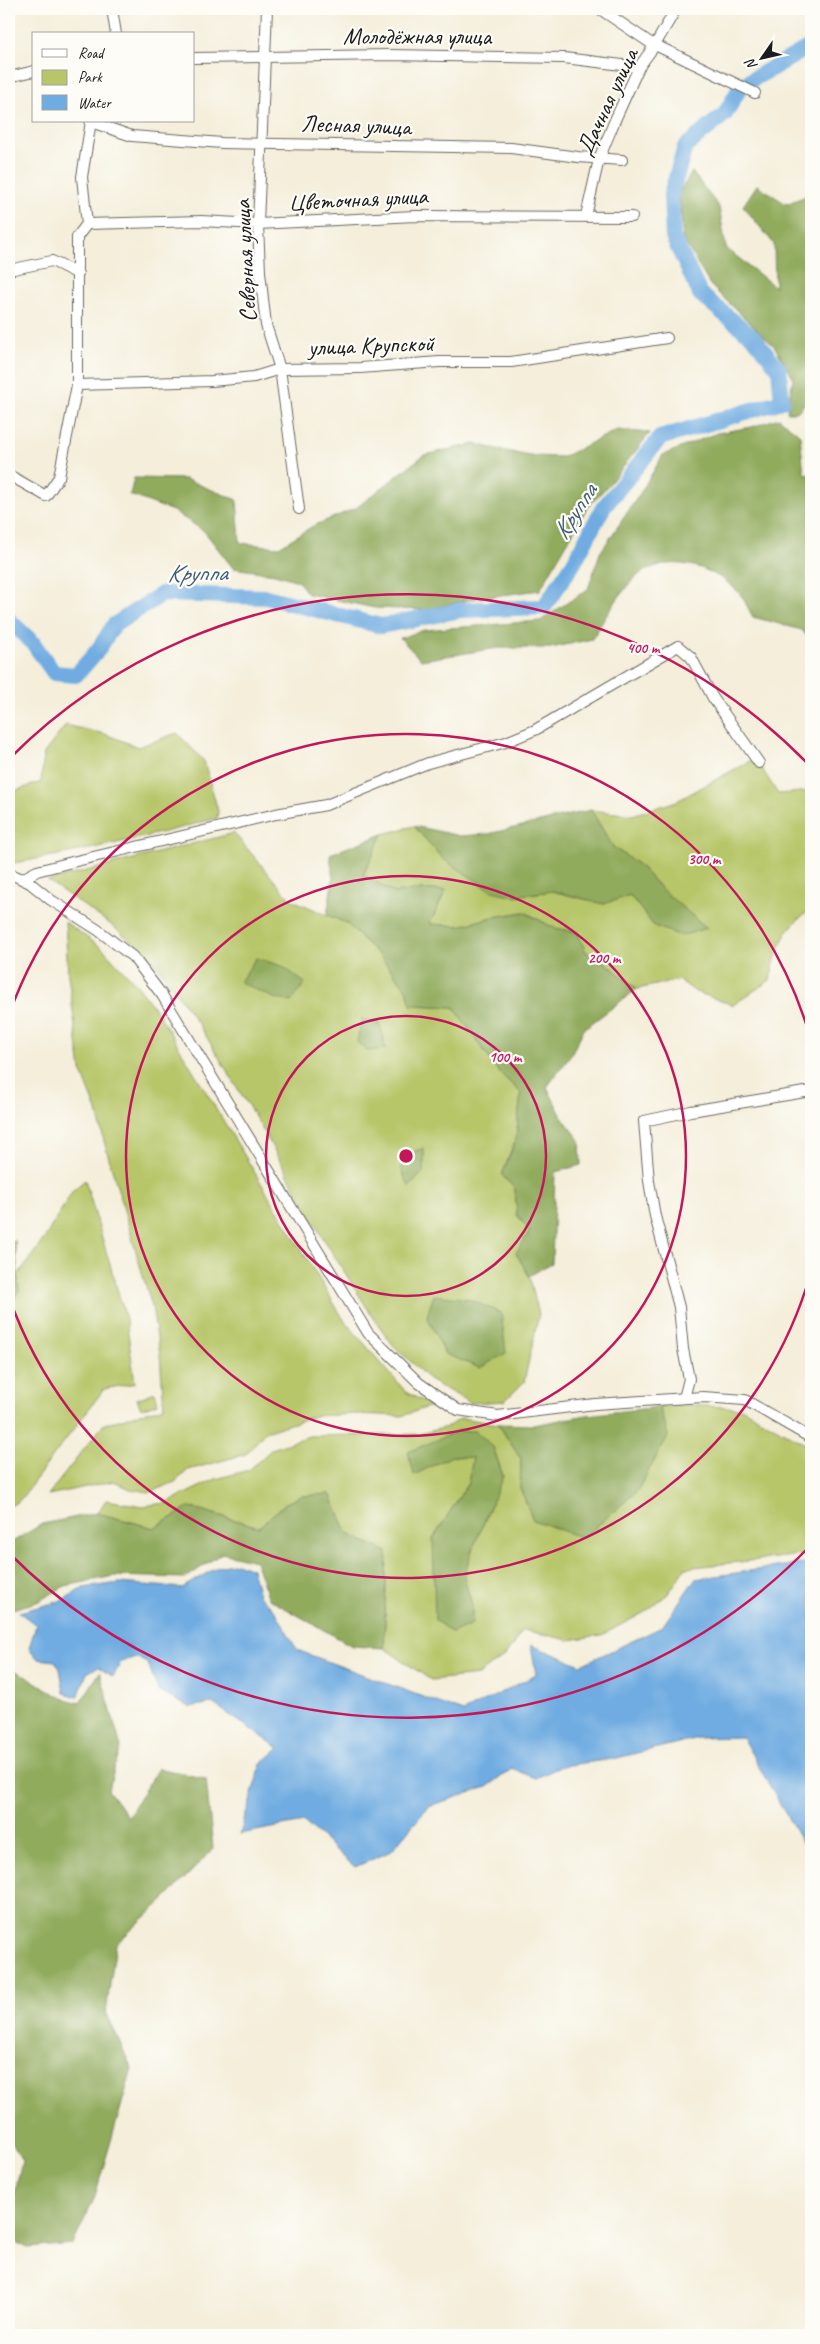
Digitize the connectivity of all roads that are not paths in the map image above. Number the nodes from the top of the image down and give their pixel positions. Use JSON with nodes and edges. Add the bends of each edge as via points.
{"nodes":[{"id":1,"x":112,"y":9,"type":"edge"},
{"id":2,"x":268,"y":9,"type":"edge"},
{"id":3,"x":600,"y":9,"type":"edge"},
{"id":4,"x":676,"y":9,"type":"edge"},
{"id":5,"x":116,"y":32,"type":"edge"},
{"id":6,"x":655,"y":45,"type":"junction"},
{"id":7,"x":265,"y":56,"type":"junction"},
{"id":8,"x":195,"y":58,"type":"edge"},
{"id":9,"x":639,"y":66,"type":"junction"},
{"id":10,"x":32,"y":71,"type":"edge"},
{"id":11,"x":9,"y":77,"type":"edge"},
{"id":12,"x":755,"y":93,"type":"dead end"},
{"id":13,"x":91,"y":122,"type":"edge"},
{"id":14,"x":262,"y":142,"type":"junction"},
{"id":15,"x":599,"y":159,"type":"junction"},
{"id":16,"x":622,"y":160,"type":"dead end"},
{"id":17,"x":586,"y":216,"type":"junction"},
{"id":18,"x":632,"y":217,"type":"dead end"},
{"id":19,"x":87,"y":224,"type":"junction"},
{"id":20,"x":258,"y":224,"type":"junction"},
{"id":21,"x":9,"y":270,"type":"edge"},
{"id":22,"x":78,"y":274,"type":"junction"},
{"id":23,"x":667,"y":338,"type":"dead end"},
{"id":24,"x":280,"y":369,"type":"junction"},
{"id":25,"x":77,"y":385,"type":"junction"},
{"id":26,"x":9,"y":475,"type":"edge"},
{"id":27,"x":299,"y":509,"type":"dead end"},
{"id":28,"x":759,"y":763,"type":"dead end"},
{"id":29,"x":9,"y":873,"type":"edge"},
{"id":30,"x":22,"y":879,"type":"junction"},
{"id":31,"x":811,"y":1091,"type":"edge"},
{"id":32,"x":684,"y":1398,"type":"junction"},
{"id":33,"x":811,"y":1438,"type":"edge"}],
"edges":[{"from":1,"to":5,"type":"street"},
{"from":2,"to":7,"type":"street","name":"Северная улица"},
{"from":3,"to":6,"type":"street"},
{"from":4,"to":6,"type":"street","name":"Дачная улица"},
{"from":6,"to":9,"type":"street","name":"Дачная улица"},
{"from":6,"to":12,"type":"street"},
{"from":7,"to":8,"type":"street","name":"Молодёжная улица"},
{"from":7,"to":9,"type":"street","name":"Молодёжная улица","via":[[564,58]]},
{"from":7,"to":14,"type":"street","name":"Северная улица"},
{"from":9,"to":15,"type":"street","name":"Дачная улица"},
{"from":10,"to":11,"type":"street"},
{"from":13,"to":14,"type":"street","name":"Лесная улица","via":[[132,136],[222,143]]},
{"from":13,"to":19,"type":"street","via":[[82,177]]},
{"from":14,"to":15,"type":"street","name":"Лесная улица","via":[[511,148]]},
{"from":14,"to":20,"type":"street","name":"Северная улица"},
{"from":15,"to":16,"type":"street","name":"Лесная улица"},
{"from":15,"to":17,"type":"street","name":"Дачная улица"},
{"from":17,"to":18,"type":"street","name":"Цветочная улица"},
{"from":17,"to":20,"type":"street","name":"Цветочная улица","via":[[415,216]]},
{"from":19,"to":20,"type":"street","name":"Цветочная улица","via":[[201,221]]},
{"from":19,"to":22,"type":"street","via":[[77,237]]},
{"from":20,"to":24,"type":"street","name":"Северная улица","via":[[266,325]]},
{"from":21,"to":22,"type":"street","via":[[52,261]]},
{"from":22,"to":25,"type":"street"},
{"from":23,"to":24,"type":"street","name":"улица Крупской","via":[[511,362]]},
{"from":24,"to":25,"type":"street","name":"улица Крупской","via":[[254,377],[212,381]]},
{"from":24,"to":27,"type":"street","name":"Северная улица"},
{"from":25,"to":26,"type":"street","via":[[59,477],[46,496]]},
{"from":28,"to":30,"type":"street","via":[[713,698],[691,657],[678,646],[535,730],[506,742],[428,764],[326,805],[72,862],[37,871]]},
{"from":29,"to":30,"type":"street"},
{"from":30,"to":32,"type":"street","via":[[133,957],[162,995],[368,1333],[419,1383],[458,1410],[498,1416],[595,1404]]},
{"from":31,"to":32,"type":"street","via":[[644,1121],[649,1182],[657,1225],[679,1307],[689,1379]]},
{"from":32,"to":33,"type":"street","via":[[745,1400]]}]}
